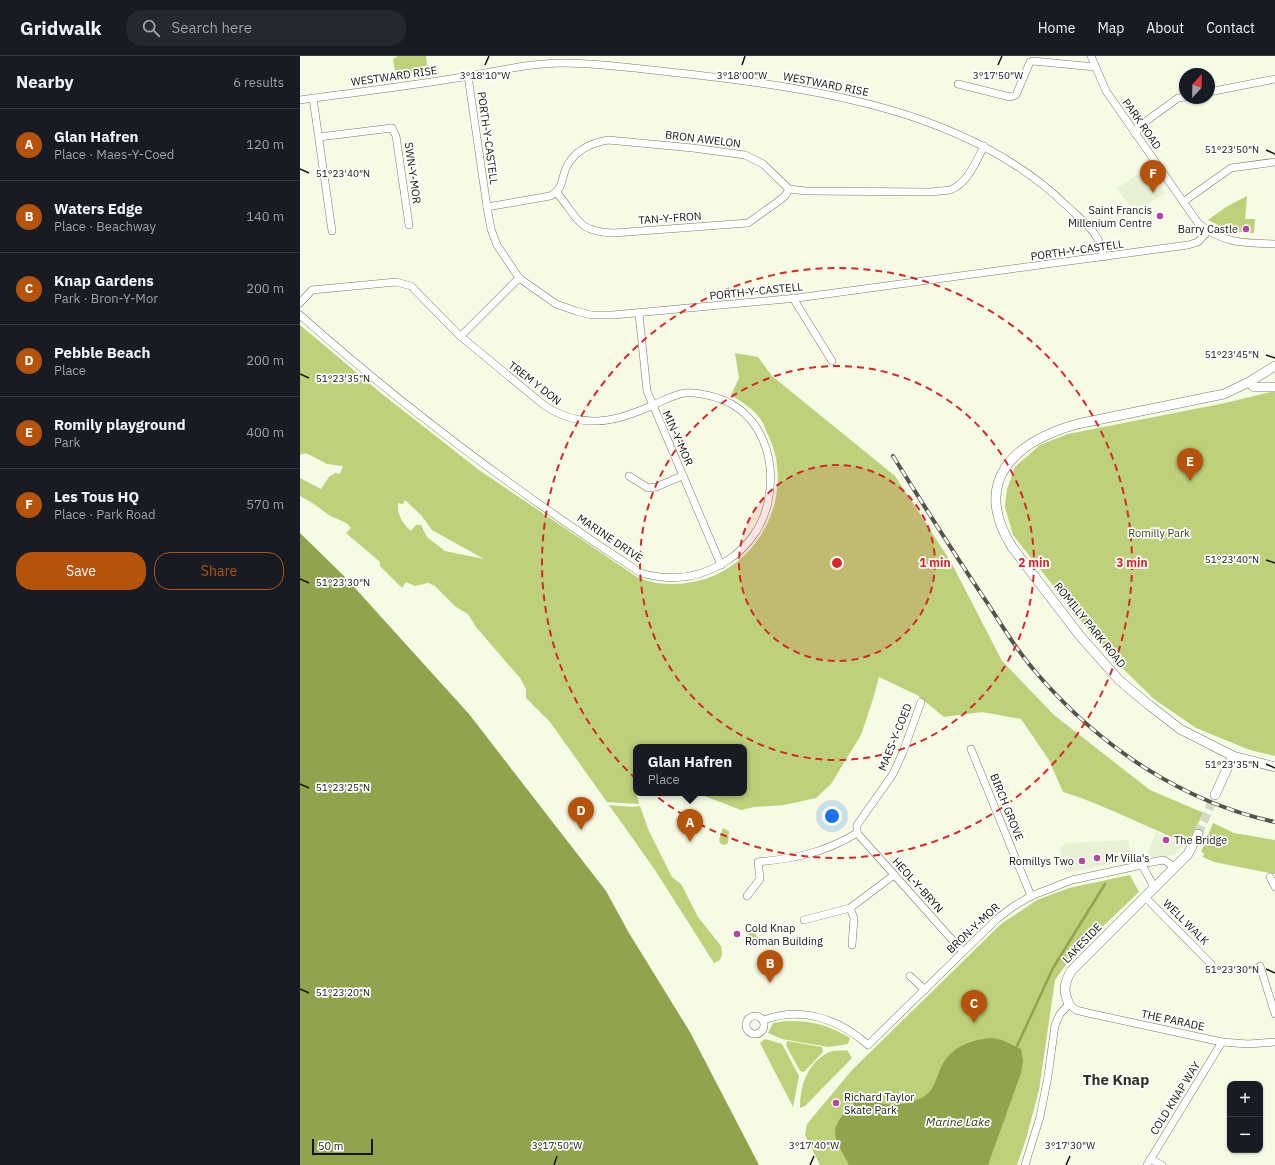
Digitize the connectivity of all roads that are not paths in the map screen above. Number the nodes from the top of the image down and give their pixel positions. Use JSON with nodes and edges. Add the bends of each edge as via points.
{"nodes":[{"id":1,"x":1091,"y":56,"type":"edge"},
{"id":2,"x":1095,"y":67,"type":"junction"},
{"id":3,"x":468,"y":76,"type":"junction"},
{"id":4,"x":1275,"y":80,"type":"edge"},
{"id":5,"x":958,"y":84,"type":"dead end"},
{"id":6,"x":1215,"y":91,"type":"edge"},
{"id":7,"x":313,"y":98,"type":"junction"},
{"id":8,"x":1179,"y":98,"type":"edge"},
{"id":9,"x":300,"y":100,"type":"edge"},
{"id":10,"x":1136,"y":134,"type":"junction"},
{"id":11,"x":319,"y":137,"type":"junction"},
{"id":12,"x":984,"y":146,"type":"junction"},
{"id":13,"x":1275,"y":162,"type":"edge"},
{"id":14,"x":789,"y":189,"type":"junction"},
{"id":15,"x":557,"y":193,"type":"junction"},
{"id":16,"x":1183,"y":202,"type":"junction"},
{"id":17,"x":487,"y":206,"type":"junction"},
{"id":18,"x":409,"y":225,"type":"dead end"},
{"id":19,"x":332,"y":231,"type":"dead end"},
{"id":20,"x":1208,"y":231,"type":"junction"},
{"id":21,"x":1275,"y":244,"type":"edge"},
{"id":22,"x":1104,"y":257,"type":"junction"},
{"id":23,"x":519,"y":278,"type":"junction"},
{"id":24,"x":793,"y":298,"type":"junction"},
{"id":25,"x":300,"y":303,"type":"edge"},
{"id":26,"x":638,"y":314,"type":"junction"},
{"id":27,"x":300,"y":315,"type":"edge"},
{"id":28,"x":461,"y":336,"type":"junction"},
{"id":29,"x":832,"y":361,"type":"dead end"},
{"id":30,"x":1275,"y":366,"type":"edge"},
{"id":31,"x":1250,"y":382,"type":"junction"},
{"id":32,"x":1275,"y":387,"type":"edge"},
{"id":33,"x":652,"y":406,"type":"junction"},
{"id":34,"x":629,"y":476,"type":"dead end"},
{"id":35,"x":682,"y":476,"type":"junction"},
{"id":36,"x":721,"y":565,"type":"junction"},
{"id":37,"x":920,"y":702,"type":"dead end"},
{"id":38,"x":971,"y":749,"type":"dead end"},
{"id":39,"x":1233,"y":756,"type":"junction"},
{"id":40,"x":1275,"y":767,"type":"edge"},
{"id":41,"x":1215,"y":795,"type":"tunnel mouth"},
{"id":42,"x":857,"y":833,"type":"junction"},
{"id":43,"x":1198,"y":834,"type":"tunnel mouth"},
{"id":44,"x":1142,"y":865,"type":"junction"},
{"id":45,"x":1174,"y":867,"type":"junction"},
{"id":46,"x":894,"y":875,"type":"junction"},
{"id":47,"x":1270,"y":877,"type":"dead end"},
{"id":48,"x":1154,"y":887,"type":"junction"},
{"id":49,"x":1275,"y":887,"type":"edge"},
{"id":50,"x":747,"y":896,"type":"dead end"},
{"id":51,"x":1031,"y":896,"type":"junction"},
{"id":52,"x":1145,"y":897,"type":"junction"},
{"id":53,"x":850,"y":908,"type":"junction"},
{"id":54,"x":804,"y":920,"type":"dead end"},
{"id":55,"x":852,"y":946,"type":"dead end"},
{"id":56,"x":963,"y":952,"type":"junction"},
{"id":57,"x":1211,"y":964,"type":"dead end"},
{"id":58,"x":1260,"y":966,"type":"dead end"},
{"id":59,"x":910,"y":976,"type":"dead end"},
{"id":60,"x":924,"y":990,"type":"junction"},
{"id":61,"x":1068,"y":1004,"type":"junction"},
{"id":62,"x":1275,"y":1014,"type":"edge"},
{"id":63,"x":764,"y":1020,"type":"dead end"},
{"id":64,"x":1222,"y":1042,"type":"junction"},
{"id":65,"x":1275,"y":1042,"type":"edge"},
{"id":66,"x":1149,"y":1162,"type":"edge"},
{"id":67,"x":1025,"y":1165,"type":"edge"},
{"id":68,"x":1162,"y":1165,"type":"edge"}],
"edges":[{"from":1,"to":2,"type":"street","name":"PARK ROAD"},
{"from":2,"to":5,"type":"street","via":[[1030,62],[1016,95],[1010,97]]},
{"from":2,"to":10,"type":"street","name":"PARK ROAD","via":[[1106,91]]},
{"from":3,"to":7,"type":"street","name":"WESTWARD RISE"},
{"from":3,"to":12,"type":"street","name":"WESTWARD RISE","via":[[526,65],[563,63],[650,70],[806,89],[883,108],[945,129]]},
{"from":3,"to":17,"type":"street","name":"PORTH-Y-CASTELL"},
{"from":4,"to":6,"type":"street"},
{"from":7,"to":9,"type":"street","name":"WESTWARD RISE"},
{"from":7,"to":11,"type":"street"},
{"from":8,"to":10,"type":"street","via":[[1138,127]]},
{"from":10,"to":16,"type":"street","name":"PARK ROAD"},
{"from":11,"to":18,"type":"street","name":"SWN-Y-MOR","via":[[392,128],[396,136]]},
{"from":11,"to":19,"type":"street"},
{"from":12,"to":14,"type":"street","via":[[962,182],[949,190],[806,192]]},
{"from":12,"to":22,"type":"street","name":"WESTWARD RISE","via":[[1059,197],[1097,234]]},
{"from":13,"to":16,"type":"street","via":[[1231,168]]},
{"from":14,"to":15,"type":"street","name":"TAN-Y-FRON","via":[[785,196],[748,222],[614,233],[595,232],[583,226]]},
{"from":14,"to":15,"type":"street","name":"BRON AWELON","via":[[763,164],[745,155],[608,140],[594,142],[572,158]]},
{"from":15,"to":17,"type":"street"},
{"from":16,"to":20,"type":"street","name":"PARK ROAD","via":[[1198,223]]},
{"from":17,"to":23,"type":"street","name":"PORTH-Y-CASTELL","via":[[497,245]]},
{"from":20,"to":21,"type":"street","name":"PARK ROAD","via":[[1232,241]]},
{"from":20,"to":22,"type":"street","name":"PORTH-Y-CASTELL","via":[[1198,242],[1188,245]]},
{"from":22,"to":24,"type":"street","name":"PORTH-Y-CASTELL"},
{"from":23,"to":26,"type":"street","name":"PORTH-Y-CASTELL","via":[[556,304],[576,311],[591,315]]},
{"from":23,"to":28,"type":"street"},
{"from":24,"to":26,"type":"street","name":"PORTH-Y-CASTELL"},
{"from":24,"to":29,"type":"street"},
{"from":25,"to":28,"type":"street","name":"TREM Y DON","via":[[312,290],[396,282],[411,286]]},
{"from":26,"to":33,"type":"street","name":"MIN-Y-MOR","via":[[643,371]]},
{"from":27,"to":36,"type":"street","name":"MARINE DRIVE","via":[[350,360],[483,465],[641,572],[658,578],[674,578],[700,575]]},
{"from":28,"to":33,"type":"street","name":"TREM Y DON","via":[[557,414],[578,421],[602,422]]},
{"from":30,"to":31,"type":"street","name":"ROMILLY PARK ROAD"},
{"from":31,"to":32,"type":"street","via":[[1254,387]]},
{"from":31,"to":39,"type":"street","name":"ROMILLY PARK ROAD","via":[[1224,394],[1054,430],[1017,453],[1006,466],[996,493],[997,514],[1003,533],[1012,547],[1080,636],[1119,680],[1180,729]]},
{"from":33,"to":35,"type":"street","name":"MIN-Y-MOR"},
{"from":33,"to":36,"type":"street","name":"MARINE DRIVE","via":[[671,396],[686,393],[705,394],[727,401],[743,412],[761,433],[771,469],[771,489],[766,510],[749,542]]},
{"from":34,"to":35,"type":"street","via":[[648,488]]},
{"from":35,"to":36,"type":"street","name":"MIN-Y-MOR"},
{"from":37,"to":42,"type":"street","name":"MAES-Y-COED","via":[[893,774],[857,825]]},
{"from":38,"to":51,"type":"street","name":"BIRCH GROVE"},
{"from":39,"to":40,"type":"street","name":"ROMILLY PARK ROAD"},
{"from":39,"to":41,"type":"street"},
{"from":42,"to":46,"type":"street","name":"HEOL-Y-BRYN"},
{"from":42,"to":50,"type":"street","via":[[814,854],[758,862],[760,879]]},
{"from":43,"to":45,"type":"street","name":"LAKESIDE","via":[[1188,854]]},
{"from":44,"to":45,"type":"street","name":"BRON-Y-MOR","via":[[1164,860]]},
{"from":44,"to":48,"type":"street"},
{"from":44,"to":51,"type":"street","name":"BRON-Y-MOR","via":[[1072,880]]},
{"from":45,"to":48,"type":"street","name":"LAKESIDE"},
{"from":46,"to":53,"type":"street"},
{"from":46,"to":56,"type":"street","name":"HEOL-Y-BRYN"},
{"from":47,"to":49,"type":"street"},
{"from":48,"to":52,"type":"street","name":"LAKESIDE"},
{"from":51,"to":56,"type":"street","name":"BRON-Y-MOR","via":[[998,918]]},
{"from":52,"to":57,"type":"street","name":"WELL WALK"},
{"from":52,"to":61,"type":"street","name":"LAKESIDE","via":[[1071,971],[1064,983],[1064,994]]},
{"from":53,"to":54,"type":"street"},
{"from":53,"to":55,"type":"street","via":[[854,918]]},
{"from":56,"to":60,"type":"street","name":"BRON-Y-MOR"},
{"from":58,"to":62,"type":"street"},
{"from":59,"to":60,"type":"street"},
{"from":60,"to":63,"type":"street","name":"BRON-Y-MOR","via":[[868,1045],[837,1023],[813,1016],[782,1015]]},
{"from":61,"to":64,"type":"street","name":"THE PARADE","via":[[1076,1010],[1088,1013]]},
{"from":61,"to":67,"type":"street","via":[[1055,1025],[1041,1111]]},
{"from":64,"to":65,"type":"street","name":"THE PARADE"},
{"from":64,"to":66,"type":"street","name":"COLD KNAP WAY"},
{"from":66,"to":68,"type":"street"}]}
